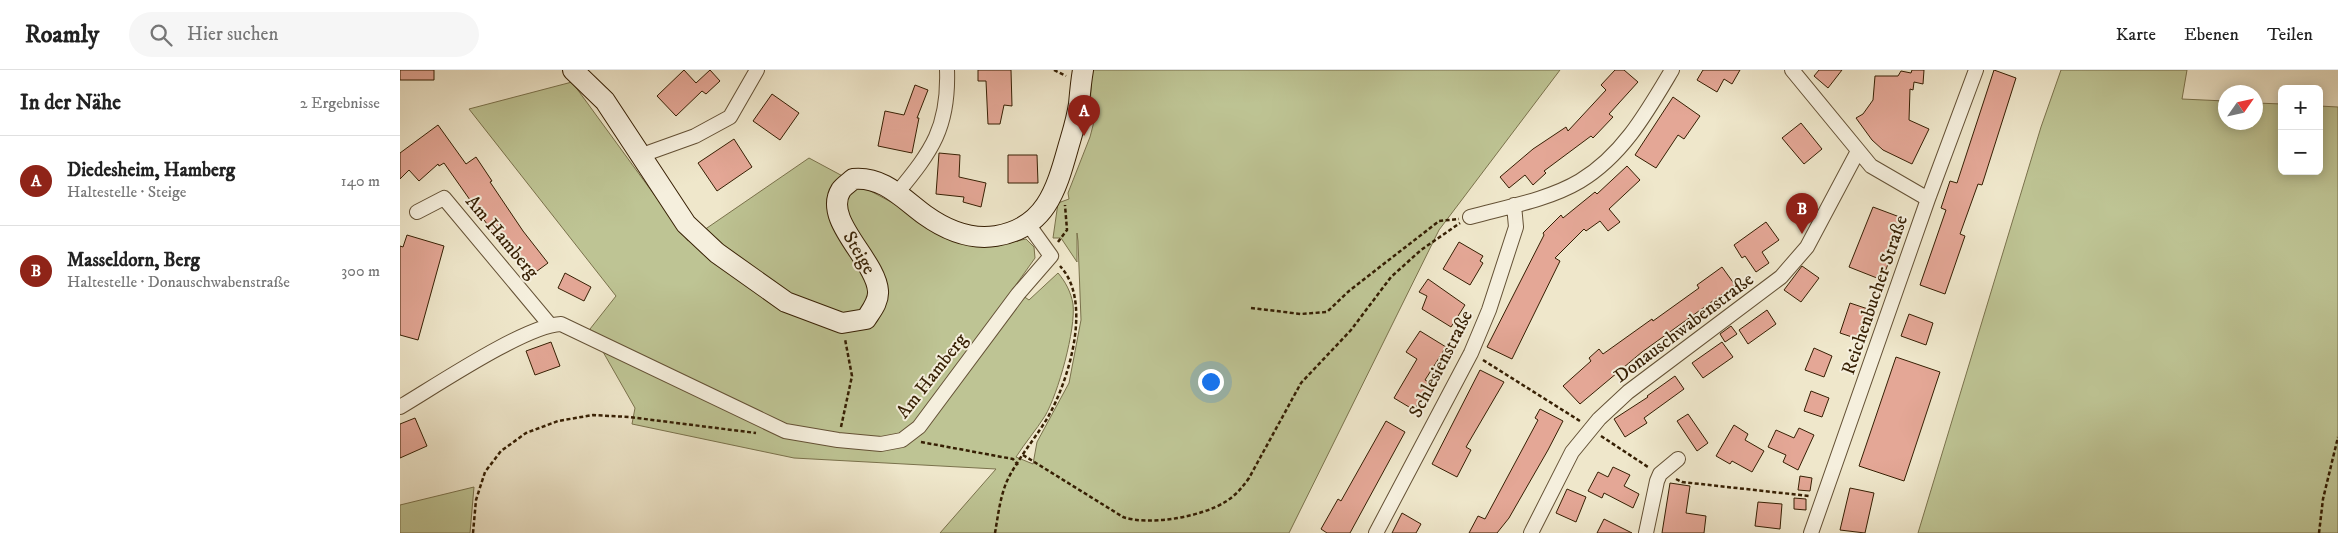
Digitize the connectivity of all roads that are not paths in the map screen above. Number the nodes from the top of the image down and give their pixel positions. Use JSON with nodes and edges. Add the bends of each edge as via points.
{"nodes":[{"id":1,"x":573,"y":70,"type":"edge"},
{"id":2,"x":757,"y":70,"type":"edge"},
{"id":3,"x":947,"y":70,"type":"edge"},
{"id":4,"x":1672,"y":70,"type":"edge"},
{"id":5,"x":1792,"y":70,"type":"edge"},
{"id":6,"x":1976,"y":70,"type":"edge"},
{"id":7,"x":1078,"y":74,"type":"edge"},
{"id":8,"x":1858,"y":151,"type":"junction"},
{"id":9,"x":642,"y":155,"type":"junction"},
{"id":10,"x":897,"y":193,"type":"junction"},
{"id":11,"x":1928,"y":199,"type":"junction"},
{"id":12,"x":1514,"y":205,"type":"junction"},
{"id":13,"x":416,"y":212,"type":"dead end"},
{"id":14,"x":1470,"y":217,"type":"road end"},
{"id":15,"x":1028,"y":224,"type":"junction"},
{"id":16,"x":550,"y":325,"type":"junction"},
{"id":17,"x":400,"y":407,"type":"edge"},
{"id":18,"x":1678,"y":459,"type":"dead end"},
{"id":19,"x":1376,"y":533,"type":"edge"},
{"id":20,"x":1532,"y":533,"type":"edge"},
{"id":21,"x":1646,"y":533,"type":"edge"},
{"id":22,"x":1811,"y":533,"type":"edge"}],
"edges":[{"from":1,"to":9,"type":"street","name":"Steige","via":[[605,101]]},
{"from":2,"to":9,"type":"street","via":[[730,117],[695,136]]},
{"from":3,"to":10,"type":"street","via":[[948,92],[940,131],[923,162]]},
{"from":4,"to":12,"type":"street","via":[[1642,120],[1606,163],[1579,182]]},
{"from":5,"to":8,"type":"street"},
{"from":6,"to":11,"type":"street","name":"Reichenbucher Straße"},
{"from":7,"to":15,"type":"street","name":"Steige","via":[[1077,115],[1052,196]]},
{"from":8,"to":11,"type":"street","via":[[1871,166]]},
{"from":8,"to":20,"type":"street","name":"Donauschwabenstraße","via":[[1808,246],[1781,277],[1628,392],[1572,452]]},
{"from":9,"to":10,"type":"street","name":"Steige","via":[[686,224],[717,253],[786,302],[842,323],[866,320],[875,306],[878,293],[875,279],[839,217],[837,204],[841,190],[852,179],[860,178],[880,182]]},
{"from":10,"to":15,"type":"street","name":"Steige","via":[[953,231],[981,238],[1010,234]]},
{"from":11,"to":22,"type":"street","name":"Reichenbucher Straße"},
{"from":12,"to":14,"type":"street"},
{"from":12,"to":19,"type":"street","name":"Schlesienstraße","via":[[1516,227],[1471,353]]},
{"from":13,"to":16,"type":"street","name":"Am Hamberg","via":[[444,198]]},
{"from":15,"to":16,"type":"street","name":"Am Hamberg","via":[[1050,256],[919,427],[902,440],[881,444],[785,431],[561,324]]},
{"from":16,"to":17,"type":"street","via":[[511,342]]},
{"from":18,"to":21,"type":"street","via":[[1656,480]]}]}
